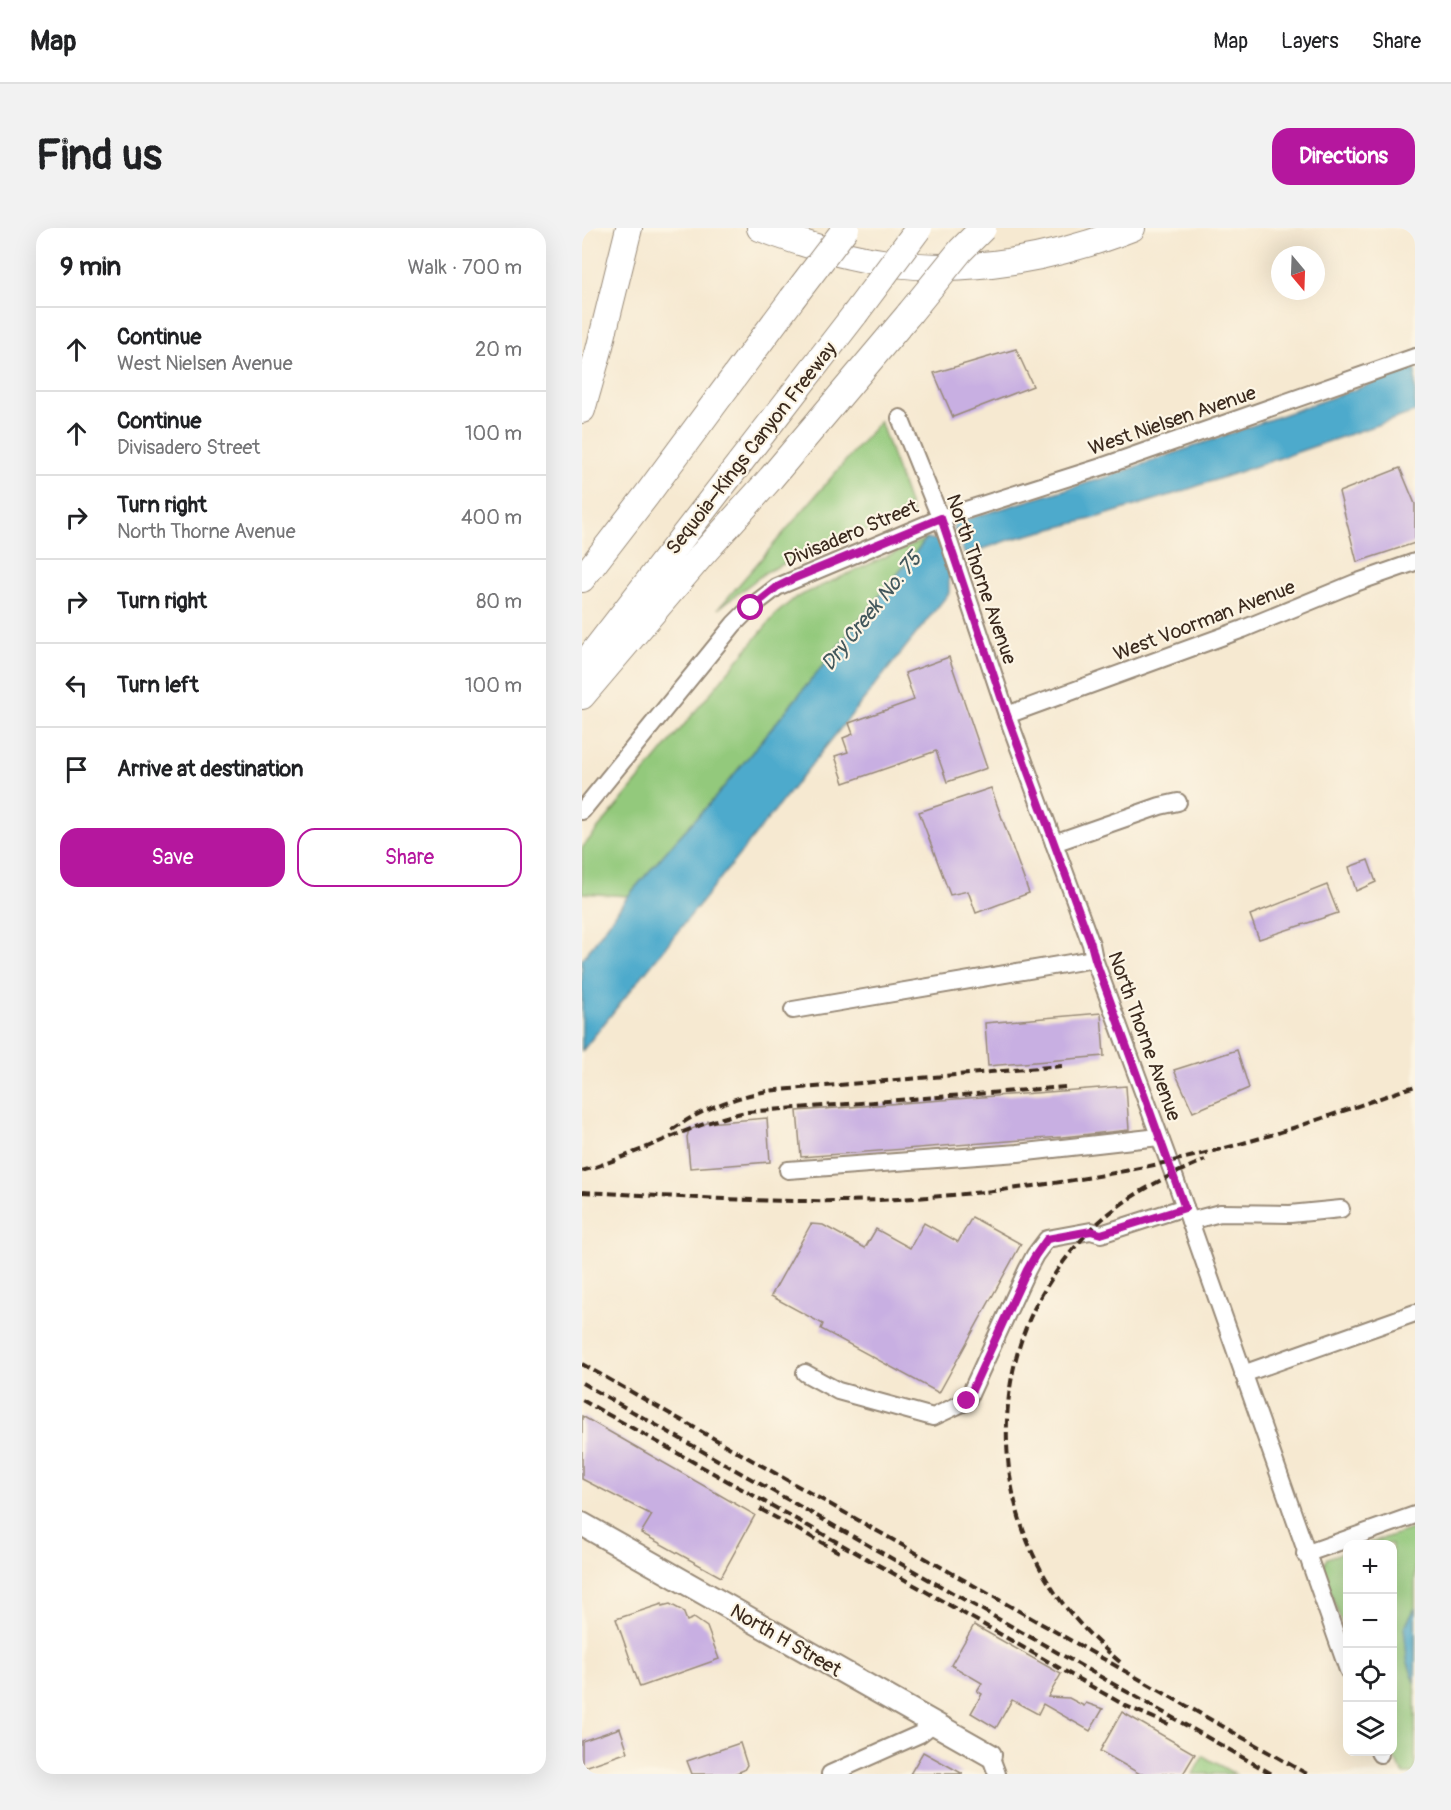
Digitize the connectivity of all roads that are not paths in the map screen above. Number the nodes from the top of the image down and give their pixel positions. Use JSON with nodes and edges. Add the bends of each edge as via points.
{"nodes":[{"id":1,"x":629,"y":228,"type":"edge"},
{"id":2,"x":760,"y":228,"type":"edge"},
{"id":3,"x":846,"y":228,"type":"edge"},
{"id":4,"x":919,"y":228,"type":"edge"},
{"id":5,"x":959,"y":228,"type":"edge"},
{"id":6,"x":983,"y":228,"type":"edge"},
{"id":7,"x":1132,"y":228,"type":"edge"},
{"id":8,"x":900,"y":314,"type":"junction"},
{"id":9,"x":1415,"y":357,"type":"edge"},
{"id":10,"x":582,"y":410,"type":"edge"},
{"id":11,"x":900,"y":418,"type":"dead end"},
{"id":12,"x":942,"y":523,"type":"junction"},
{"id":13,"x":1415,"y":562,"type":"edge"},
{"id":14,"x":582,"y":579,"type":"edge"},
{"id":15,"x":582,"y":667,"type":"edge"},
{"id":16,"x":582,"y":696,"type":"edge"},
{"id":17,"x":1007,"y":715,"type":"junction"},
{"id":18,"x":1178,"y":802,"type":"dead end"},
{"id":19,"x":582,"y":811,"type":"edge"},
{"id":20,"x":1054,"y":843,"type":"junction"},
{"id":21,"x":1095,"y":959,"type":"junction"},
{"id":22,"x":793,"y":1010,"type":"dead end"},
{"id":23,"x":1159,"y":1137,"type":"junction"},
{"id":24,"x":788,"y":1170,"type":"dead end"},
{"id":25,"x":1341,"y":1209,"type":"dead end"},
{"id":26,"x":1187,"y":1214,"type":"junction"},
{"id":27,"x":1415,"y":1313,"type":"edge"},
{"id":28,"x":805,"y":1373,"type":"dead end"},
{"id":29,"x":1243,"y":1374,"type":"junction"},
{"id":30,"x":1415,"y":1515,"type":"edge"},
{"id":31,"x":582,"y":1524,"type":"edge"},
{"id":32,"x":1305,"y":1554,"type":"junction"},
{"id":33,"x":1343,"y":1659,"type":"edge"},
{"id":34,"x":934,"y":1723,"type":"junction"},
{"id":35,"x":994,"y":1765,"type":"edge"},
{"id":36,"x":830,"y":1774,"type":"edge"}],
"edges":[{"from":1,"to":10,"type":"highway"},
{"from":2,"to":7,"type":"highway","via":[[822,249],[917,266],[1025,260]]},
{"from":3,"to":14,"type":"highway","bridge":true},
{"from":4,"to":15,"type":"highway","name":"Sequoia–Kings Canyon Freeway","bridge":true},
{"from":5,"to":8,"type":"highway"},
{"from":6,"to":8,"type":"highway","bridge":true},
{"from":8,"to":16,"type":"highway"},
{"from":9,"to":12,"type":"street","name":"West Nielsen Avenue"},
{"from":11,"to":12,"type":"street","name":"North Thorne Avenue"},
{"from":12,"to":17,"type":"street","name":"North Thorne Avenue"},
{"from":12,"to":19,"type":"street","name":"Divisadero Street","via":[[777,587],[734,624]]},
{"from":13,"to":17,"type":"street","name":"West Voorman Avenue"},
{"from":17,"to":20,"type":"street","name":"North Thorne Avenue"},
{"from":18,"to":20,"type":"street"},
{"from":20,"to":21,"type":"street","name":"North Thorne Avenue"},
{"from":21,"to":22,"type":"street"},
{"from":21,"to":23,"type":"street","name":"North Thorne Avenue"},
{"from":23,"to":24,"type":"street","via":[[1018,1153]]},
{"from":23,"to":26,"type":"street","name":"North Thorne Avenue"},
{"from":25,"to":26,"type":"street","via":[[1290,1214]]},
{"from":26,"to":28,"type":"street","via":[[1101,1234],[1091,1231],[1047,1239],[1027,1270],[967,1401],[933,1417],[838,1391]]},
{"from":26,"to":29,"type":"street","name":"North Thorne Avenue"},
{"from":27,"to":29,"type":"street"},
{"from":29,"to":32,"type":"street","name":"North Thorne Avenue"},
{"from":30,"to":32,"type":"street"},
{"from":31,"to":34,"type":"main road","name":"North H Street"},
{"from":32,"to":33,"type":"street","name":"North Thorne Avenue"},
{"from":34,"to":35,"type":"main road","name":"North H Street"},
{"from":34,"to":36,"type":"street","via":[[921,1734]]}]}
